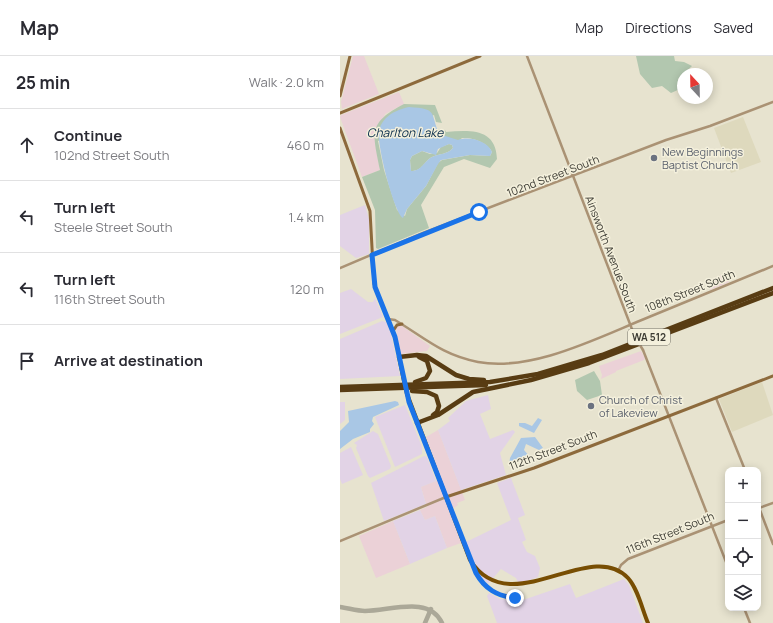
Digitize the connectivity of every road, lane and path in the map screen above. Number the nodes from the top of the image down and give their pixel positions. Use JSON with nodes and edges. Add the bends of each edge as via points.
{"nodes":[{"id":1,"x":350,"y":56,"type":"edge"},
{"id":2,"x":480,"y":56,"type":"edge"},
{"id":3,"x":526,"y":56,"type":"edge"},
{"id":4,"x":340,"y":96,"type":"edge"},
{"id":5,"x":773,"y":102,"type":"edge"},
{"id":6,"x":340,"y":113,"type":"edge"},
{"id":7,"x":340,"y":128,"type":"edge"},
{"id":8,"x":573,"y":177,"type":"junction"},
{"id":9,"x":372,"y":255,"type":"junction"},
{"id":10,"x":773,"y":266,"type":"edge"},
{"id":11,"x":340,"y":268,"type":"edge"},
{"id":12,"x":773,"y":288,"type":"edge"},
{"id":13,"x":773,"y":293,"type":"edge"},
{"id":14,"x":388,"y":318,"type":"junction"},
{"id":15,"x":402,"y":324,"type":"junction"},
{"id":16,"x":630,"y":325,"type":"junction"},
{"id":17,"x":393,"y":331,"type":"junction"},
{"id":18,"x":400,"y":359,"type":"junction"},
{"id":19,"x":547,"y":376,"type":"junction"},
{"id":20,"x":773,"y":376,"type":"edge"},
{"id":21,"x":508,"y":379,"type":"junction"},
{"id":22,"x":340,"y":387,"type":"edge"},
{"id":23,"x":381,"y":387,"type":"junction"},
{"id":24,"x":340,"y":390,"type":"edge"},
{"id":25,"x":716,"y":397,"type":"junction"},
{"id":26,"x":670,"y":415,"type":"junction"},
{"id":27,"x":417,"y":423,"type":"junction"},
{"id":28,"x":744,"y":467,"type":"edge"},
{"id":29,"x":446,"y":497,"type":"junction"},
{"id":30,"x":773,"y":502,"type":"edge"},
{"id":31,"x":761,"y":506,"type":"edge"},
{"id":32,"x":761,"y":514,"type":"edge"},
{"id":33,"x":725,"y":521,"type":"edge"},
{"id":34,"x":712,"y":526,"type":"junction"},
{"id":35,"x":340,"y":541,"type":"edge"},
{"id":36,"x":773,"y":544,"type":"edge"},
{"id":37,"x":725,"y":559,"type":"edge"},
{"id":38,"x":594,"y":572,"type":"dead end"},
{"id":39,"x":618,"y":572,"type":"junction"},
{"id":40,"x":476,"y":573,"type":"dead end"},
{"id":41,"x":745,"y":611,"type":"edge"},
{"id":42,"x":648,"y":623,"type":"edge"},
{"id":43,"x":750,"y":623,"type":"edge"}],
"edges":[{"from":1,"to":4,"type":"main road"},
{"from":2,"to":6,"type":"main road"},
{"from":3,"to":8,"type":"street","name":"Ainsworth Avenue South"},
{"from":5,"to":8,"type":"street","name":"102nd Street South"},
{"from":7,"to":9,"type":"main road","via":[[370,210]]},
{"from":8,"to":9,"type":"street","name":"102nd Street South","via":[[423,233]]},
{"from":8,"to":16,"type":"street","name":"Ainsworth Avenue South"},
{"from":9,"to":11,"type":"street","name":"102nd Street South"},
{"from":9,"to":14,"type":"main road","via":[[375,287]]},
{"from":10,"to":16,"type":"street","name":"108th Street South"},
{"from":12,"to":21,"type":"highway","number":"WA 512","via":[[602,355],[555,370]]},
{"from":13,"to":19,"type":"highway","number":"WA 512","via":[[595,361]]},
{"from":14,"to":15,"type":"street","name":"108th Street South"},
{"from":14,"to":17,"type":"main road"},
{"from":15,"to":16,"type":"street","name":"108th Street South","via":[[437,348],[466,359],[492,364],[547,357]]},
{"from":15,"to":17,"type":"main road","via":[[397,325]]},
{"from":16,"to":26,"type":"street","name":"Ainsworth Avenue South","bridge":true},
{"from":17,"to":18,"type":"main road"},
{"from":18,"to":21,"type":"highway","via":[[426,356],[453,374],[466,379]]},
{"from":18,"to":23,"type":"highway","via":[[416,356],[424,359],[430,367],[428,376],[420,382]]},
{"from":18,"to":27,"type":"main road","bridge":true,"via":[[407,394]]},
{"from":19,"to":23,"type":"highway","number":"WA 512","via":[[475,386]]},
{"from":19,"to":27,"type":"highway","via":[[475,391],[438,415]]},
{"from":20,"to":25,"type":"main road","name":"112th Street South"},
{"from":21,"to":23,"type":"highway","number":"WA 512"},
{"from":22,"to":23,"type":"highway","number":"WA 512"},
{"from":23,"to":24,"type":"highway","number":"WA 512"},
{"from":23,"to":27,"type":"highway","via":[[427,392],[436,396],[440,404],[437,412]]},
{"from":25,"to":26,"type":"main road","name":"112th Street South"},
{"from":25,"to":28,"type":"street"},
{"from":26,"to":29,"type":"main road","name":"112th Street South","via":[[534,468]]},
{"from":26,"to":34,"type":"street","name":"Ainsworth Avenue South"},
{"from":27,"to":29,"type":"main road"},
{"from":29,"to":35,"type":"street","name":"112th Street South"},
{"from":29,"to":40,"type":"main road"},
{"from":30,"to":31,"type":"street"},
{"from":32,"to":36,"type":"street"},
{"from":33,"to":34,"type":"street","name":"116th Street South"},
{"from":34,"to":37,"type":"street","name":"Ainsworth Avenue South"},
{"from":34,"to":39,"type":"street","name":"116th Street South","via":[[628,559]]},
{"from":38,"to":39,"type":"main road","via":[[606,569]]},
{"from":39,"to":42,"type":"main road","via":[[631,582]]},
{"from":41,"to":43,"type":"street"}]}
